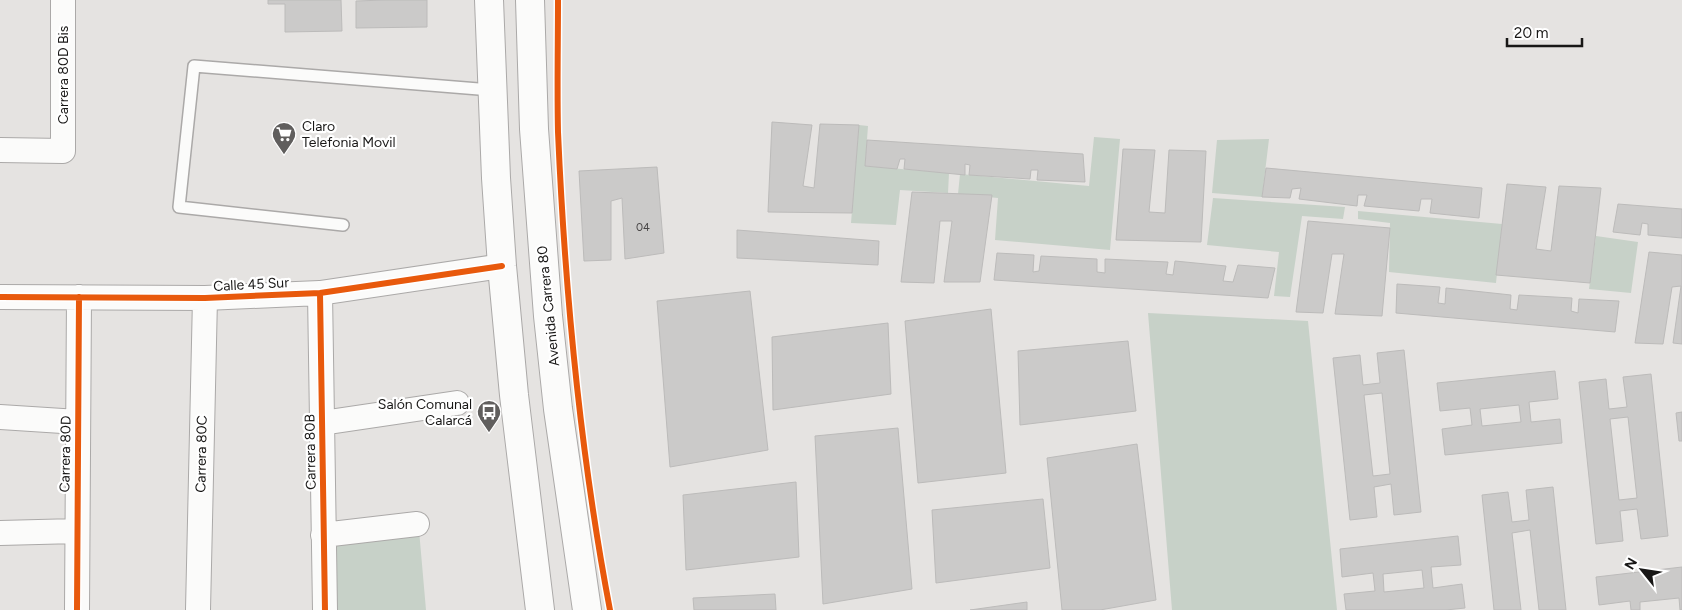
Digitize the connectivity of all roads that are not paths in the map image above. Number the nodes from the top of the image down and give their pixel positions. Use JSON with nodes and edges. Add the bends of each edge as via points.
{"nodes":[{"id":1,"x":63,"y":0,"type":"edge"},
{"id":2,"x":489,"y":0,"type":"edge"},
{"id":3,"x":530,"y":0,"type":"edge"},
{"id":4,"x":491,"y":90,"type":"junction"},
{"id":5,"x":0,"y":150,"type":"edge"},
{"id":6,"x":343,"y":225,"type":"dead end"},
{"id":7,"x":502,"y":266,"type":"junction"},
{"id":8,"x":320,"y":293,"type":"junction"},
{"id":9,"x":0,"y":297,"type":"edge"},
{"id":10,"x":79,"y":297,"type":"junction"},
{"id":11,"x":205,"y":298,"type":"junction"},
{"id":12,"x":457,"y":403,"type":"dead end"},
{"id":13,"x":0,"y":417,"type":"edge"},
{"id":14,"x":78,"y":422,"type":"junction"},
{"id":15,"x":322,"y":423,"type":"junction"},
{"id":16,"x":417,"y":524,"type":"dead end"},
{"id":17,"x":77,"y":531,"type":"junction"},
{"id":18,"x":0,"y":533,"type":"edge"},
{"id":19,"x":323,"y":535,"type":"junction"},
{"id":20,"x":77,"y":610,"type":"edge"},
{"id":21,"x":198,"y":610,"type":"edge"},
{"id":22,"x":325,"y":610,"type":"edge"},
{"id":23,"x":540,"y":610,"type":"edge"},
{"id":24,"x":587,"y":610,"type":"edge"}],
"edges":[{"from":1,"to":5,"type":"street","name":"Carrera 80D Bis","via":[[63,151]]},
{"from":2,"to":4,"type":"main road"},
{"from":3,"to":24,"type":"main road","name":"Avenida Carrera 80","via":[[534,129],[548,316]]},
{"from":4,"to":6,"type":"lane","via":[[194,66],[178,207]]},
{"from":4,"to":7,"type":"main road"},
{"from":7,"to":8,"type":"street","name":"Calle 45 Sur"},
{"from":7,"to":23,"type":"main road"},
{"from":8,"to":11,"type":"street","name":"Calle 45 Sur"},
{"from":8,"to":15,"type":"street","name":"Carrera 80B"},
{"from":9,"to":10,"type":"street","name":"Calle 45 Sur"},
{"from":10,"to":11,"type":"street","name":"Calle 45 Sur"},
{"from":10,"to":14,"type":"street","name":"Carrera 80D"},
{"from":11,"to":21,"type":"street","name":"Carrera 80C"},
{"from":12,"to":15,"type":"street"},
{"from":13,"to":14,"type":"street"},
{"from":14,"to":17,"type":"street","name":"Carrera 80D"},
{"from":15,"to":19,"type":"street","name":"Carrera 80B"},
{"from":16,"to":19,"type":"street"},
{"from":17,"to":18,"type":"street"},
{"from":17,"to":20,"type":"street","name":"Carrera 80D"},
{"from":19,"to":22,"type":"street","name":"Carrera 80B"}]}
